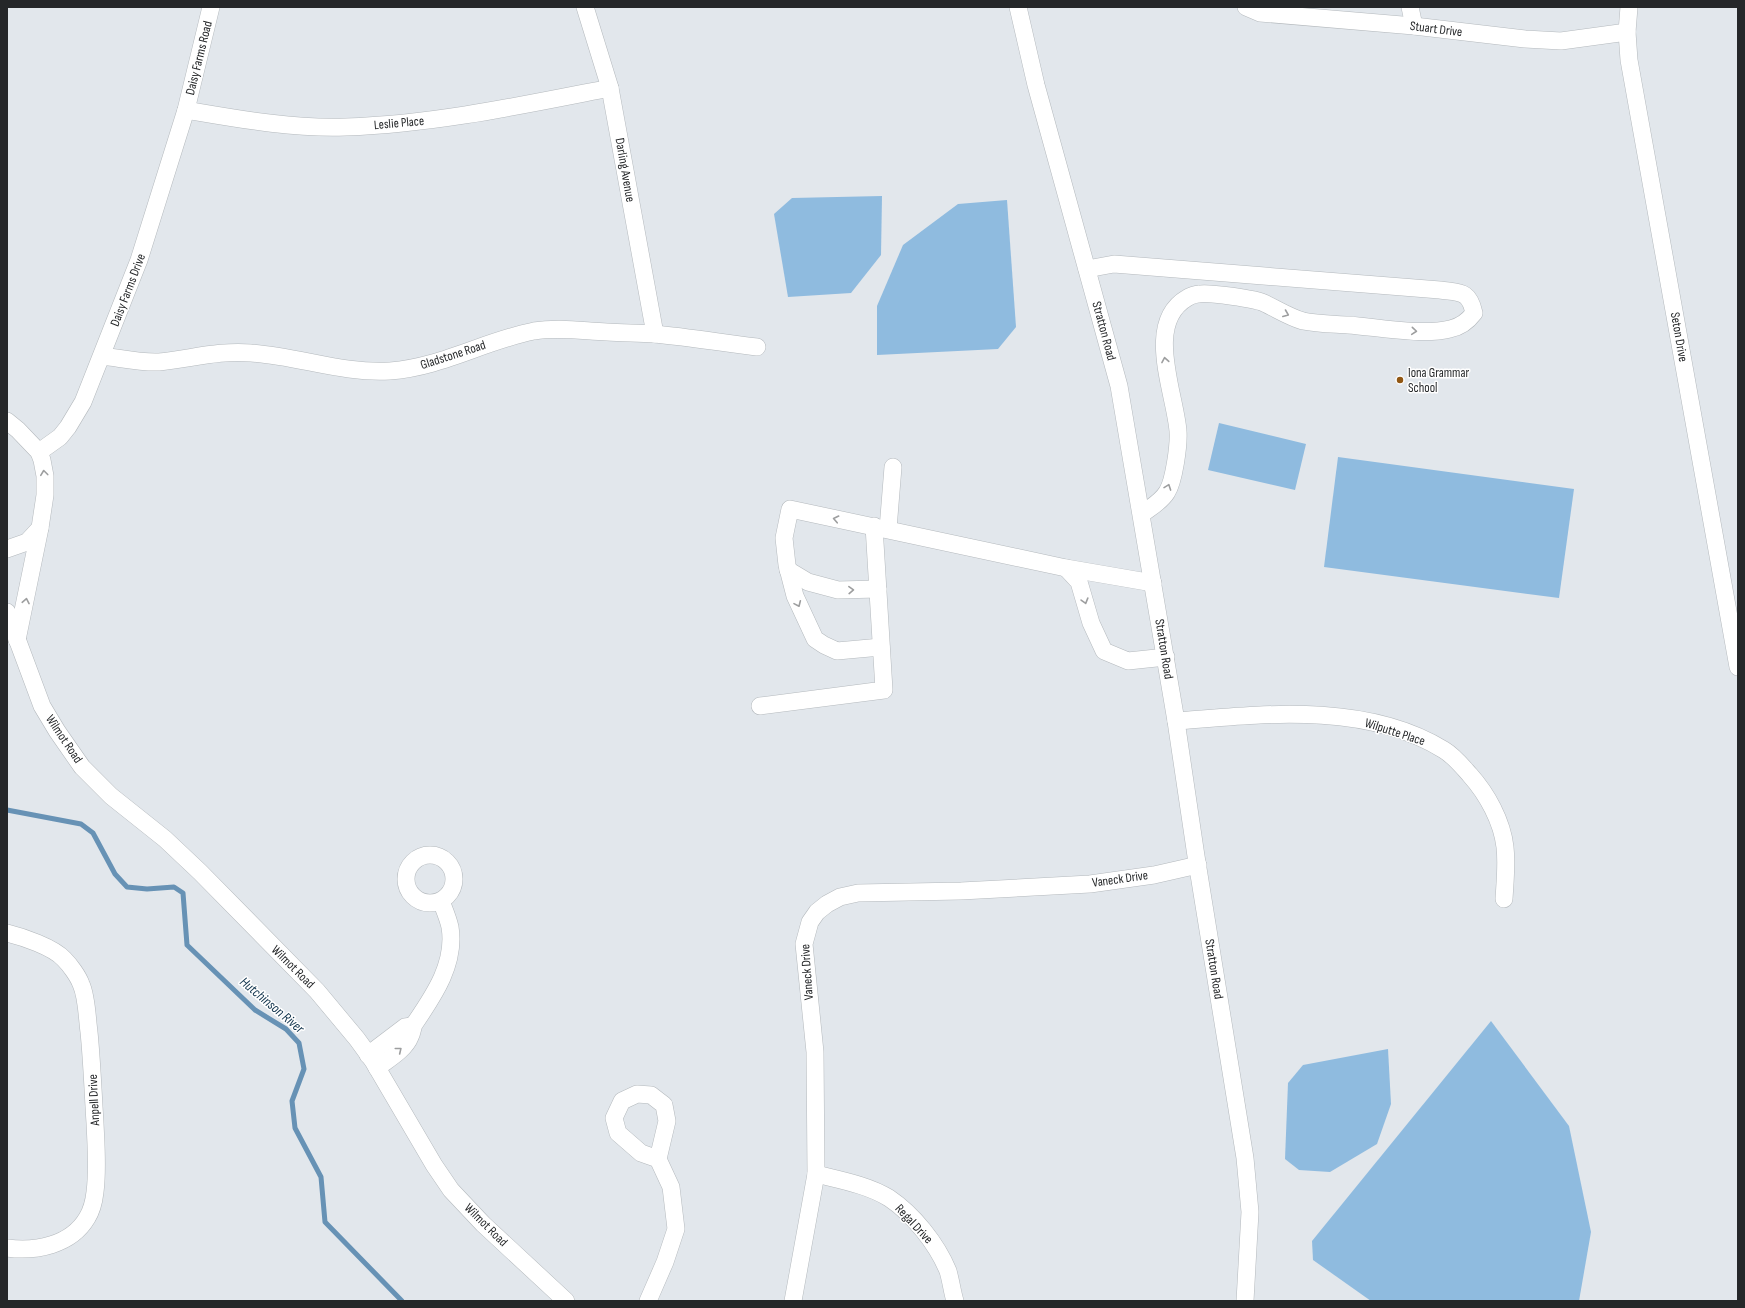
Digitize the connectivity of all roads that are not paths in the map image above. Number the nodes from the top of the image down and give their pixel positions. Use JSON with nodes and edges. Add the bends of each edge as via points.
{"nodes":[{"id":1,"x":211,"y":7,"type":"edge"},
{"id":2,"x":585,"y":7,"type":"edge"},
{"id":3,"x":1018,"y":7,"type":"edge"},
{"id":4,"x":1246,"y":7,"type":"edge"},
{"id":5,"x":1410,"y":7,"type":"edge"},
{"id":6,"x":1629,"y":7,"type":"edge"},
{"id":7,"x":1414,"y":26,"type":"junction"},
{"id":8,"x":1627,"y":32,"type":"junction"},
{"id":9,"x":610,"y":88,"type":"junction"},
{"id":10,"x":186,"y":110,"type":"junction"},
{"id":11,"x":1087,"y":269,"type":"junction"},
{"id":12,"x":1267,"y":277,"type":"junction"},
{"id":13,"x":1263,"y":302,"type":"junction"},
{"id":14,"x":655,"y":334,"type":"junction"},
{"id":15,"x":757,"y":347,"type":"dead end"},
{"id":16,"x":102,"y":356,"type":"junction"},
{"id":17,"x":7,"y":421,"type":"edge"},
{"id":18,"x":39,"y":452,"type":"junction"},
{"id":19,"x":893,"y":467,"type":"dead end"},
{"id":20,"x":1142,"y":514,"type":"junction"},
{"id":21,"x":40,"y":528,"type":"junction"},
{"id":22,"x":881,"y":528,"type":"junction"},
{"id":23,"x":7,"y":549,"type":"edge"},
{"id":24,"x":1066,"y":568,"type":"junction"},
{"id":25,"x":788,"y":570,"type":"junction"},
{"id":26,"x":1153,"y":583,"type":"junction"},
{"id":27,"x":878,"y":589,"type":"junction"},
{"id":28,"x":7,"y":612,"type":"edge"},
{"id":29,"x":13,"y":639,"type":"edge"},
{"id":30,"x":881,"y":647,"type":"junction"},
{"id":31,"x":1166,"y":657,"type":"junction"},
{"id":32,"x":1738,"y":667,"type":"edge"},
{"id":33,"x":760,"y":706,"type":"dead end"},
{"id":34,"x":1176,"y":721,"type":"junction"},
{"id":35,"x":1198,"y":865,"type":"junction"},
{"id":36,"x":1504,"y":899,"type":"dead end"},
{"id":37,"x":441,"y":901,"type":"dead end"},
{"id":38,"x":7,"y":933,"type":"edge"},
{"id":39,"x":372,"y":1062,"type":"junction"},
{"id":40,"x":658,"y":1159,"type":"dead end"},
{"id":41,"x":816,"y":1174,"type":"junction"},
{"id":42,"x":7,"y":1248,"type":"edge"},
{"id":43,"x":566,"y":1301,"type":"edge"},
{"id":44,"x":648,"y":1301,"type":"edge"},
{"id":45,"x":793,"y":1301,"type":"edge"},
{"id":46,"x":955,"y":1301,"type":"edge"},
{"id":47,"x":1244,"y":1301,"type":"edge"}],
"edges":[{"from":1,"to":10,"type":"street","name":"Daisy Farms Road"},
{"from":2,"to":9,"type":"street","name":"Darling Avenue"},
{"from":3,"to":11,"type":"street","name":"Stratton Road","via":[[1036,85]]},
{"from":4,"to":7,"type":"street","name":"Stuart Drive","via":[[1260,13]]},
{"from":5,"to":7,"type":"street"},
{"from":6,"to":8,"type":"street","name":"Seton Drive"},
{"from":7,"to":8,"type":"street","name":"Stuart Drive","via":[[1561,41]]},
{"from":8,"to":32,"type":"street","name":"Seton Drive","via":[[1629,60]]},
{"from":9,"to":10,"type":"street","name":"Leslie Place","via":[[484,113],[416,122],[346,127],[260,122]]},
{"from":9,"to":14,"type":"street","name":"Darling Avenue"},
{"from":10,"to":16,"type":"street","name":"Daisy Farms Drive","via":[[140,260]]},
{"from":11,"to":12,"type":"street","via":[[1114,264]]},
{"from":11,"to":20,"type":"street","name":"Stratton Road","via":[[1119,386]]},
{"from":12,"to":13,"type":"street"},
{"from":13,"to":12,"type":"street","one_way":true,"via":[[1273,309],[1303,321],[1422,331],[1450,329],[1467,321],[1474,313],[1472,302],[1461,293]]},
{"from":20,"to":13,"type":"street","one_way":true,"via":[[1161,500],[1168,491],[1178,449],[1175,407],[1164,356],[1164,339],[1172,314],[1187,298],[1199,294]]},
{"from":14,"to":15,"type":"street","name":"Gladstone Road"},
{"from":14,"to":16,"type":"street","name":"Gladstone Road","via":[[567,329],[536,331],[509,337],[425,366],[372,372],[250,352],[229,352],[156,362]]},
{"from":16,"to":18,"type":"street","name":"Daisy Farms Drive","via":[[83,402],[68,427],[60,437]]},
{"from":17,"to":18,"type":"street"},
{"from":21,"to":18,"type":"street","one_way":true,"via":[[45,476]]},
{"from":19,"to":22,"type":"street"},
{"from":20,"to":26,"type":"street","name":"Stratton Road"},
{"from":21,"to":23,"type":"street","via":[[27,542]]},
{"from":29,"to":21,"type":"street","one_way":true},
{"from":22,"to":24,"type":"street"},
{"from":22,"to":25,"type":"street","one_way":true,"via":[[790,509],[784,538]]},
{"from":22,"to":27,"type":"street"},
{"from":24,"to":26,"type":"street"},
{"from":24,"to":31,"type":"street","one_way":true,"via":[[1079,582],[1091,624],[1104,651],[1128,661]]},
{"from":25,"to":27,"type":"street","one_way":true,"via":[[808,582],[838,590]]},
{"from":25,"to":30,"type":"street","one_way":true,"via":[[795,596],[815,639],[837,651]]},
{"from":26,"to":31,"type":"street","name":"Stratton Road"},
{"from":27,"to":30,"type":"street"},
{"from":28,"to":29,"type":"street","name":"Wilmot Road"},
{"from":29,"to":39,"type":"street","name":"Wilmot Road","via":[[42,706],[82,767],[111,796],[165,839],[200,872],[317,991]]},
{"from":30,"to":33,"type":"street","via":[[884,690]]},
{"from":31,"to":34,"type":"street","name":"Stratton Road"},
{"from":34,"to":35,"type":"street","name":"Stratton Road"},
{"from":34,"to":36,"type":"street","name":"Wilputte Place","via":[[1271,714],[1323,715],[1366,721],[1402,731],[1438,747],[1457,761],[1477,783],[1494,808],[1505,847]]},
{"from":35,"to":41,"type":"street","name":"Vaneck Drive","via":[[1090,884],[858,893],[840,897],[817,912],[810,922],[804,944],[815,1052]]},
{"from":35,"to":47,"type":"street","name":"Stratton Road","via":[[1249,1184],[1250,1228]]},
{"from":37,"to":39,"type":"street","via":[[450,925],[449,956],[445,972],[433,998],[412,1026],[404,1027]]},
{"from":38,"to":42,"type":"street","name":"Anpell Drive","via":[[57,953],[82,985],[92,1061],[97,1154],[96,1192],[92,1209],[77,1230],[54,1245],[40,1249]]},
{"from":39,"to":43,"type":"street","name":"Wilmot Road","via":[[451,1190],[483,1224]]},
{"from":40,"to":44,"type":"street","via":[[671,1186],[676,1229]]},
{"from":41,"to":45,"type":"street","name":"Vaneck Drive"},
{"from":41,"to":46,"type":"street","name":"Regal Drive","via":[[860,1185],[888,1198],[910,1216],[933,1244],[948,1271]]}]}
